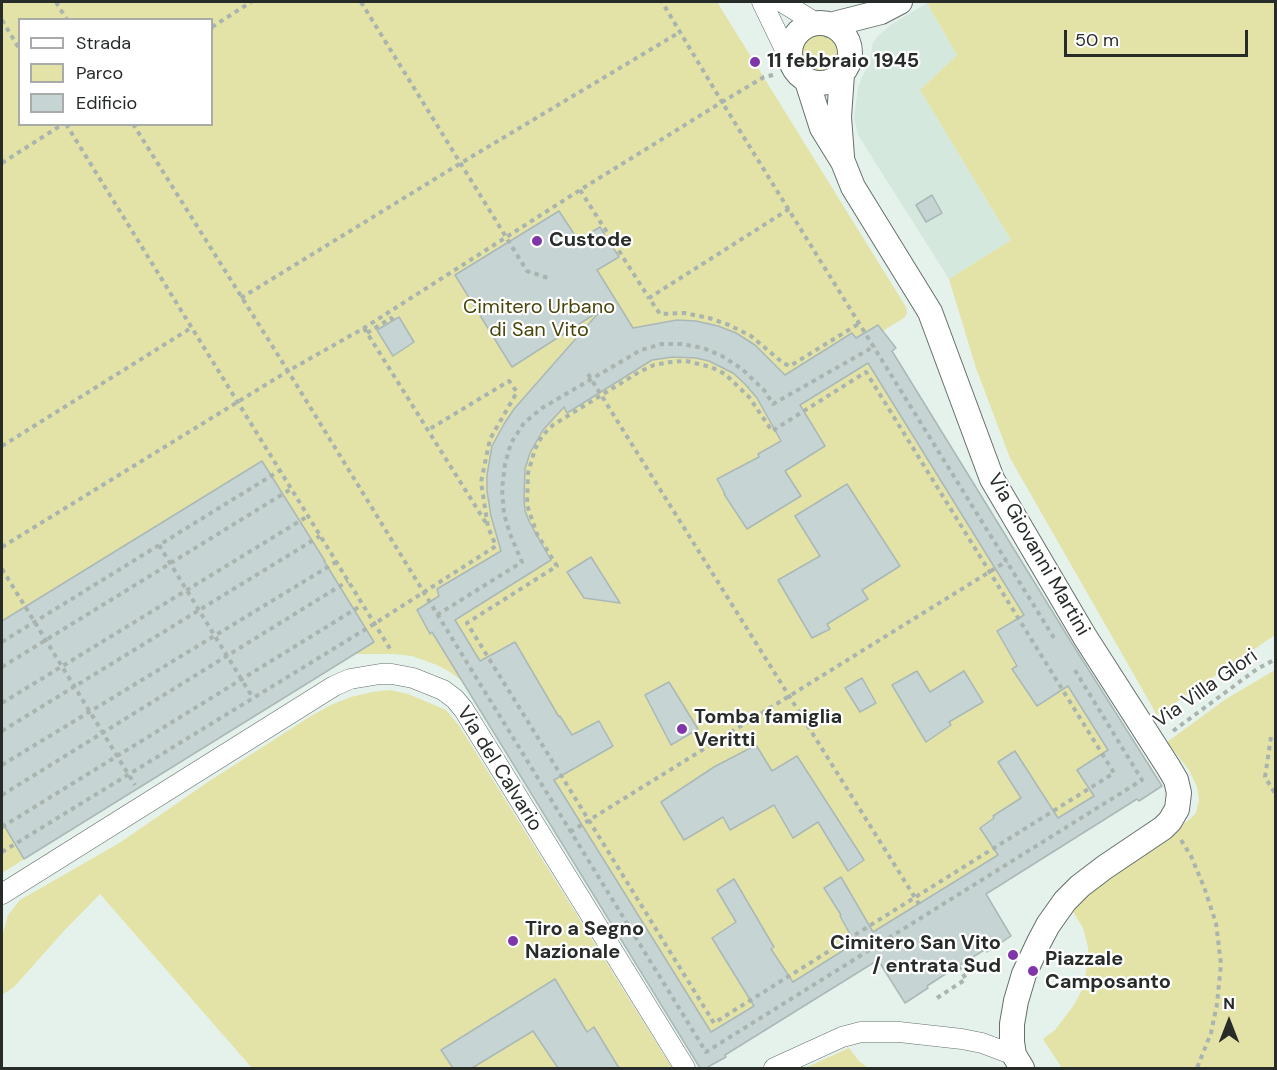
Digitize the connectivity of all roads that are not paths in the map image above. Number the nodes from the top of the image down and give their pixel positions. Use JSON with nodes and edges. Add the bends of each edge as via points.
{"nodes":[{"id":1,"x":762,"y":2,"type":"edge"},
{"id":2,"x":782,"y":2,"type":"edge"},
{"id":3,"x":890,"y":7,"type":"edge"},
{"id":4,"x":823,"y":24,"type":"junction"},
{"id":5,"x":850,"y":50,"type":"junction"},
{"id":6,"x":783,"y":69,"type":"junction"},
{"id":7,"x":842,"y":74,"type":"junction"},
{"id":8,"x":807,"y":81,"type":"junction"},
{"id":9,"x":843,"y":162,"type":"junction"},
{"id":10,"x":2,"y":894,"type":"edge"},
{"id":11,"x":1018,"y":1062,"type":"edge"},
{"id":12,"x":685,"y":1068,"type":"edge"},
{"id":13,"x":774,"y":1068,"type":"edge"}],
"edges":[{"from":1,"to":6,"type":"street"},
{"from":2,"to":4,"type":"street"},
{"from":3,"to":4,"type":"street"},
{"from":3,"to":5,"type":"street"},
{"from":4,"to":5,"type":"street","via":[[840,30]]},
{"from":4,"to":6,"type":"street","via":[[803,27],[796,34]]},
{"from":5,"to":7,"type":"street"},
{"from":6,"to":8,"type":"street","via":[[796,72]]},
{"from":7,"to":8,"type":"street","via":[[826,83]]},
{"from":7,"to":9,"type":"street","name":"Via Giovanni Martini","via":[[839,117]]},
{"from":8,"to":9,"type":"street","name":"Via Giovanni Martini","via":[[822,128]]},
{"from":9,"to":11,"type":"street","name":"Via Giovanni Martini","via":[[852,187],[930,312],[992,479],[1085,637],[1176,780],[1179,793],[1170,821],[1080,886],[1048,925],[1016,1000],[1012,1024]]},
{"from":10,"to":12,"type":"street","name":"Via del Calvario","via":[[334,686],[380,674],[413,678],[443,690],[464,710]]},
{"from":11,"to":13,"type":"street","via":[[982,1043],[880,1031],[842,1037]]}]}
